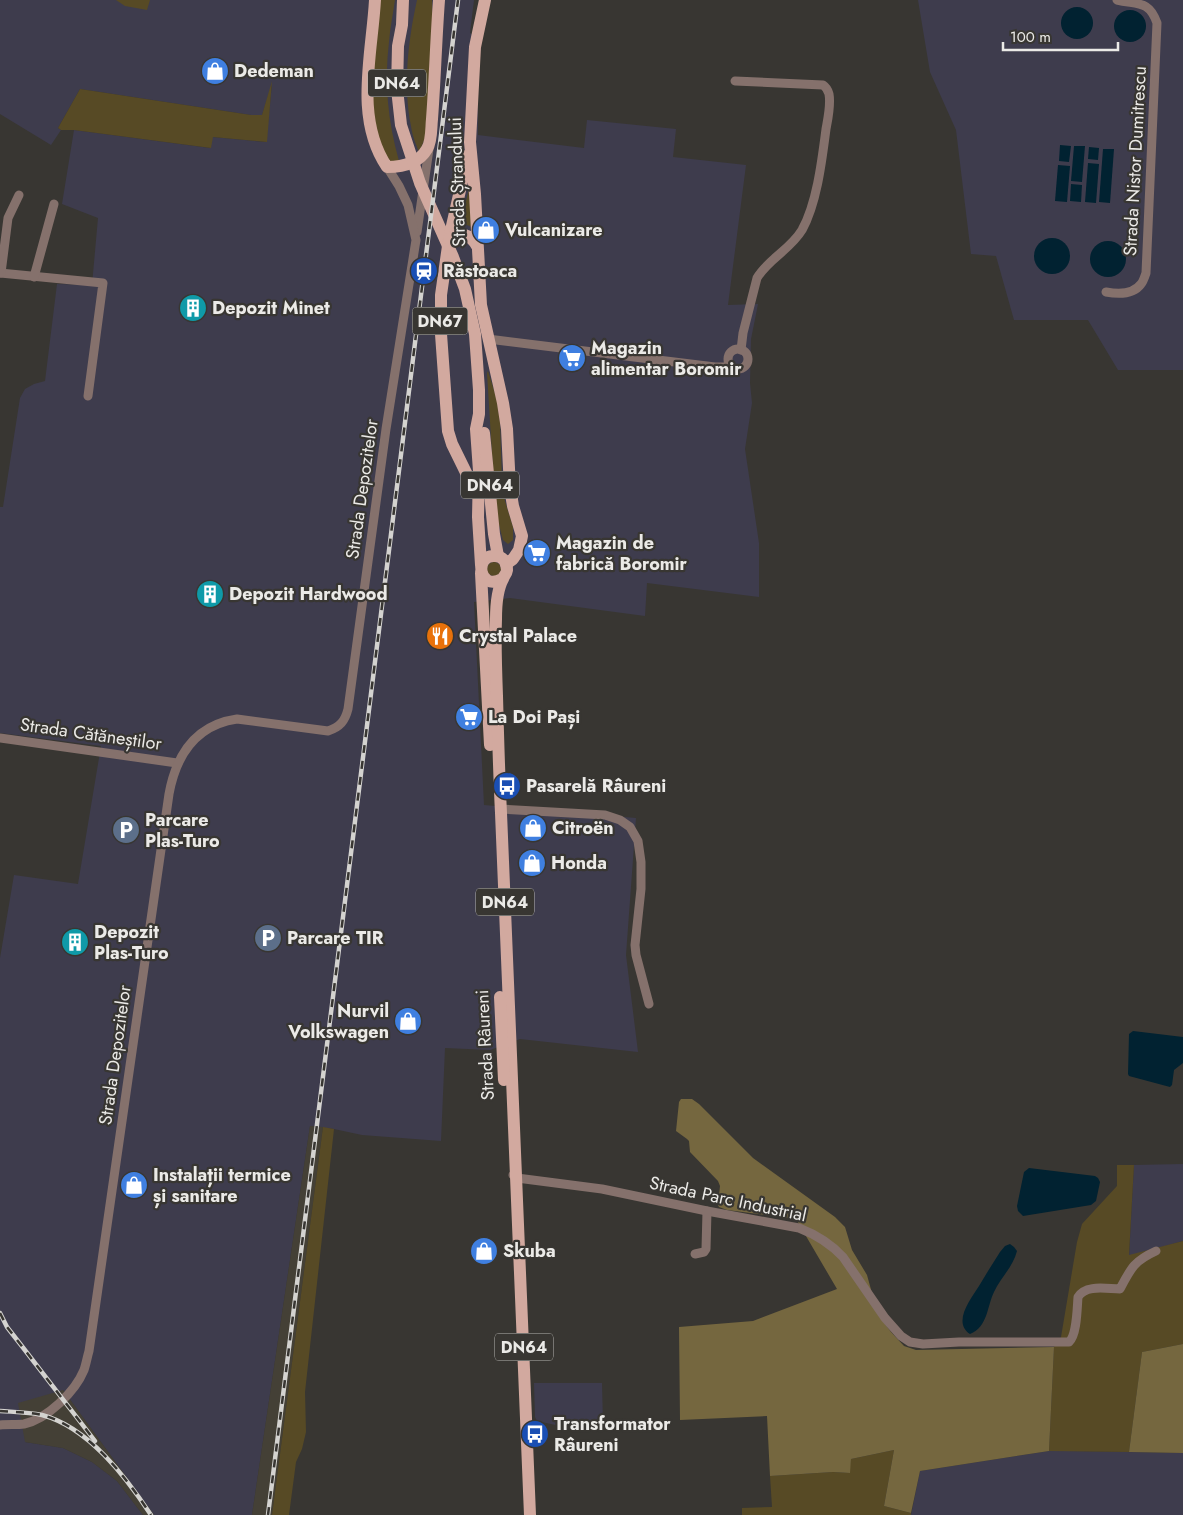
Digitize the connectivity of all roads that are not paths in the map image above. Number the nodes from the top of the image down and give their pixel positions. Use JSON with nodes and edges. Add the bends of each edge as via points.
{"nodes":[{"id":1,"x":376,"y":0,"type":"edge"},
{"id":2,"x":404,"y":0,"type":"edge"},
{"id":3,"x":412,"y":0,"type":"edge"},
{"id":4,"x":439,"y":0,"type":"edge"},
{"id":5,"x":485,"y":0,"type":"edge"},
{"id":6,"x":1117,"y":0,"type":"edge"},
{"id":7,"x":402,"y":25,"type":"junction"},
{"id":8,"x":735,"y":81,"type":"dead end"},
{"id":9,"x":470,"y":142,"type":"junction"},
{"id":10,"x":429,"y":146,"type":"junction"},
{"id":11,"x":388,"y":167,"type":"junction"},
{"id":12,"x":19,"y":195,"type":"dead end"},
{"id":13,"x":54,"y":204,"type":"dead end"},
{"id":14,"x":450,"y":239,"type":"junction"},
{"id":15,"x":416,"y":240,"type":"junction"},
{"id":16,"x":477,"y":246,"type":"junction"},
{"id":17,"x":1,"y":273,"type":"edge"},
{"id":18,"x":34,"y":277,"type":"junction"},
{"id":19,"x":1106,"y":292,"type":"dead end"},
{"id":20,"x":488,"y":338,"type":"junction"},
{"id":21,"x":741,"y":350,"type":"junction"},
{"id":22,"x":730,"y":365,"type":"junction"},
{"id":23,"x":88,"y":396,"type":"dead end"},
{"id":24,"x":479,"y":414,"type":"junction"},
{"id":25,"x":477,"y":496,"type":"junction"},
{"id":26,"x":502,"y":560,"type":"junction"},
{"id":27,"x":481,"y":569,"type":"junction"},
{"id":28,"x":502,"y":579,"type":"junction"},
{"id":29,"x":0,"y":738,"type":"edge"},
{"id":30,"x":177,"y":763,"type":"junction"},
{"id":31,"x":500,"y":809,"type":"junction"},
{"id":32,"x":649,"y":1004,"type":"dead end"},
{"id":33,"x":508,"y":1149,"type":"junction"},
{"id":34,"x":517,"y":1178,"type":"junction"},
{"id":35,"x":707,"y":1211,"type":"junction"},
{"id":36,"x":511,"y":1212,"type":"junction"},
{"id":37,"x":1156,"y":1251,"type":"dead end"},
{"id":38,"x":695,"y":1254,"type":"dead end"},
{"id":39,"x":0,"y":1424,"type":"edge"},
{"id":40,"x":523,"y":1515,"type":"edge"},
{"id":41,"x":530,"y":1515,"type":"edge"}],
"edges":[{"from":1,"to":11,"type":"main road","via":[[368,91],[369,118],[375,144]]},
{"from":2,"to":7,"type":"main road","number":"DN64"},
{"from":3,"to":7,"type":"main road","number":"DN64"},
{"from":4,"to":10,"type":"main road"},
{"from":5,"to":9,"type":"main road","name":"Strada Ștrandului","number":"DN67","via":[[475,47]]},
{"from":6,"to":19,"type":"street","name":"Strada Nistor Dumitrescu","via":[[1143,3],[1154,13],[1157,23],[1146,273],[1141,285],[1133,290],[1121,295]]},
{"from":7,"to":24,"type":"main road","number":"DN64","via":[[398,46],[398,108],[422,190],[453,257],[469,305],[476,352]]},
{"from":8,"to":21,"type":"street","via":[[823,85],[827,88],[830,104],[809,216],[795,240],[761,270]]},
{"from":9,"to":14,"type":"main road","number":"DN67"},
{"from":9,"to":16,"type":"main road","name":"Strada Ștrandului","number":"DN67"},
{"from":10,"to":11,"type":"main road","via":[[416,161]]},
{"from":10,"to":15,"type":"street"},
{"from":11,"to":15,"type":"street","name":"Strada Depozitelor","via":[[408,205]]},
{"from":12,"to":17,"type":"street","via":[[8,218]]},
{"from":13,"to":18,"type":"street"},
{"from":14,"to":16,"type":"main road","via":[[465,234]]},
{"from":14,"to":25,"type":"main road","number":"DN67","via":[[440,310],[447,425],[452,444]]},
{"from":15,"to":30,"type":"street","name":"Strada Depozitelor","via":[[345,719],[328,731],[237,719],[224,721],[196,737]]},
{"from":16,"to":20,"type":"main road","name":"Strada Ștrandului","number":"DN67","via":[[481,306]]},
{"from":17,"to":18,"type":"street"},
{"from":18,"to":23,"type":"street","via":[[103,283]]},
{"from":20,"to":22,"type":"street","via":[[715,367]]},
{"from":20,"to":26,"type":"main road","name":"Strada Ștrandului","number":"DN67","via":[[505,411],[511,493],[522,536],[513,559]]},
{"from":21,"to":22,"type":"street","via":[[734,350],[729,355]]},
{"from":21,"to":22,"type":"street","via":[[747,355],[745,366],[736,369]]},
{"from":24,"to":25,"type":"main road","number":"DN64","via":[[476,429]]},
{"from":24,"to":26,"type":"main road","number":"DN64","via":[[484,429],[494,534]]},
{"from":25,"to":27,"type":"main road","number":"DN67"},
{"from":26,"to":27,"type":"main road","via":[[490,556]]},
{"from":26,"to":28,"type":"main road","number":"DN64","via":[[507,571]]},
{"from":27,"to":28,"type":"main road","via":[[483,577],[490,581]]},
{"from":27,"to":33,"type":"main road","name":"Strada Râureni","number":"DN64"},
{"from":28,"to":31,"type":"main road","name":"Strada Râureni","number":"DN64","via":[[495,632]]},
{"from":29,"to":30,"type":"street","name":"Strada Cătăneștilor"},
{"from":30,"to":39,"type":"street","name":"Strada Depozitelor","via":[[169,794],[89,1351],[83,1371],[64,1399],[35,1420],[24,1424]]},
{"from":31,"to":32,"type":"street","via":[[605,814],[634,831],[642,882],[635,944]]},
{"from":31,"to":34,"type":"main road","name":"Strada Râureni","number":"DN64"},
{"from":33,"to":34,"type":"street","via":[[513,1175]]},
{"from":33,"to":36,"type":"main road","name":"Strada Râureni","number":"DN64"},
{"from":34,"to":35,"type":"street","name":"Strada Parc Industrial","via":[[602,1189]]},
{"from":34,"to":36,"type":"street","via":[[513,1183]]},
{"from":34,"to":41,"type":"main road","name":"Strada Râureni","number":"DN64"},
{"from":35,"to":37,"type":"street","name":"Strada Parc Industrial","via":[[799,1228],[821,1238],[843,1257],[901,1336],[910,1342],[923,1344],[1069,1342],[1075,1332],[1080,1294],[1093,1289],[1120,1289],[1136,1262]]},
{"from":35,"to":38,"type":"street","via":[[706,1249]]},
{"from":36,"to":40,"type":"main road","name":"Strada Râureni","number":"DN64"}]}
